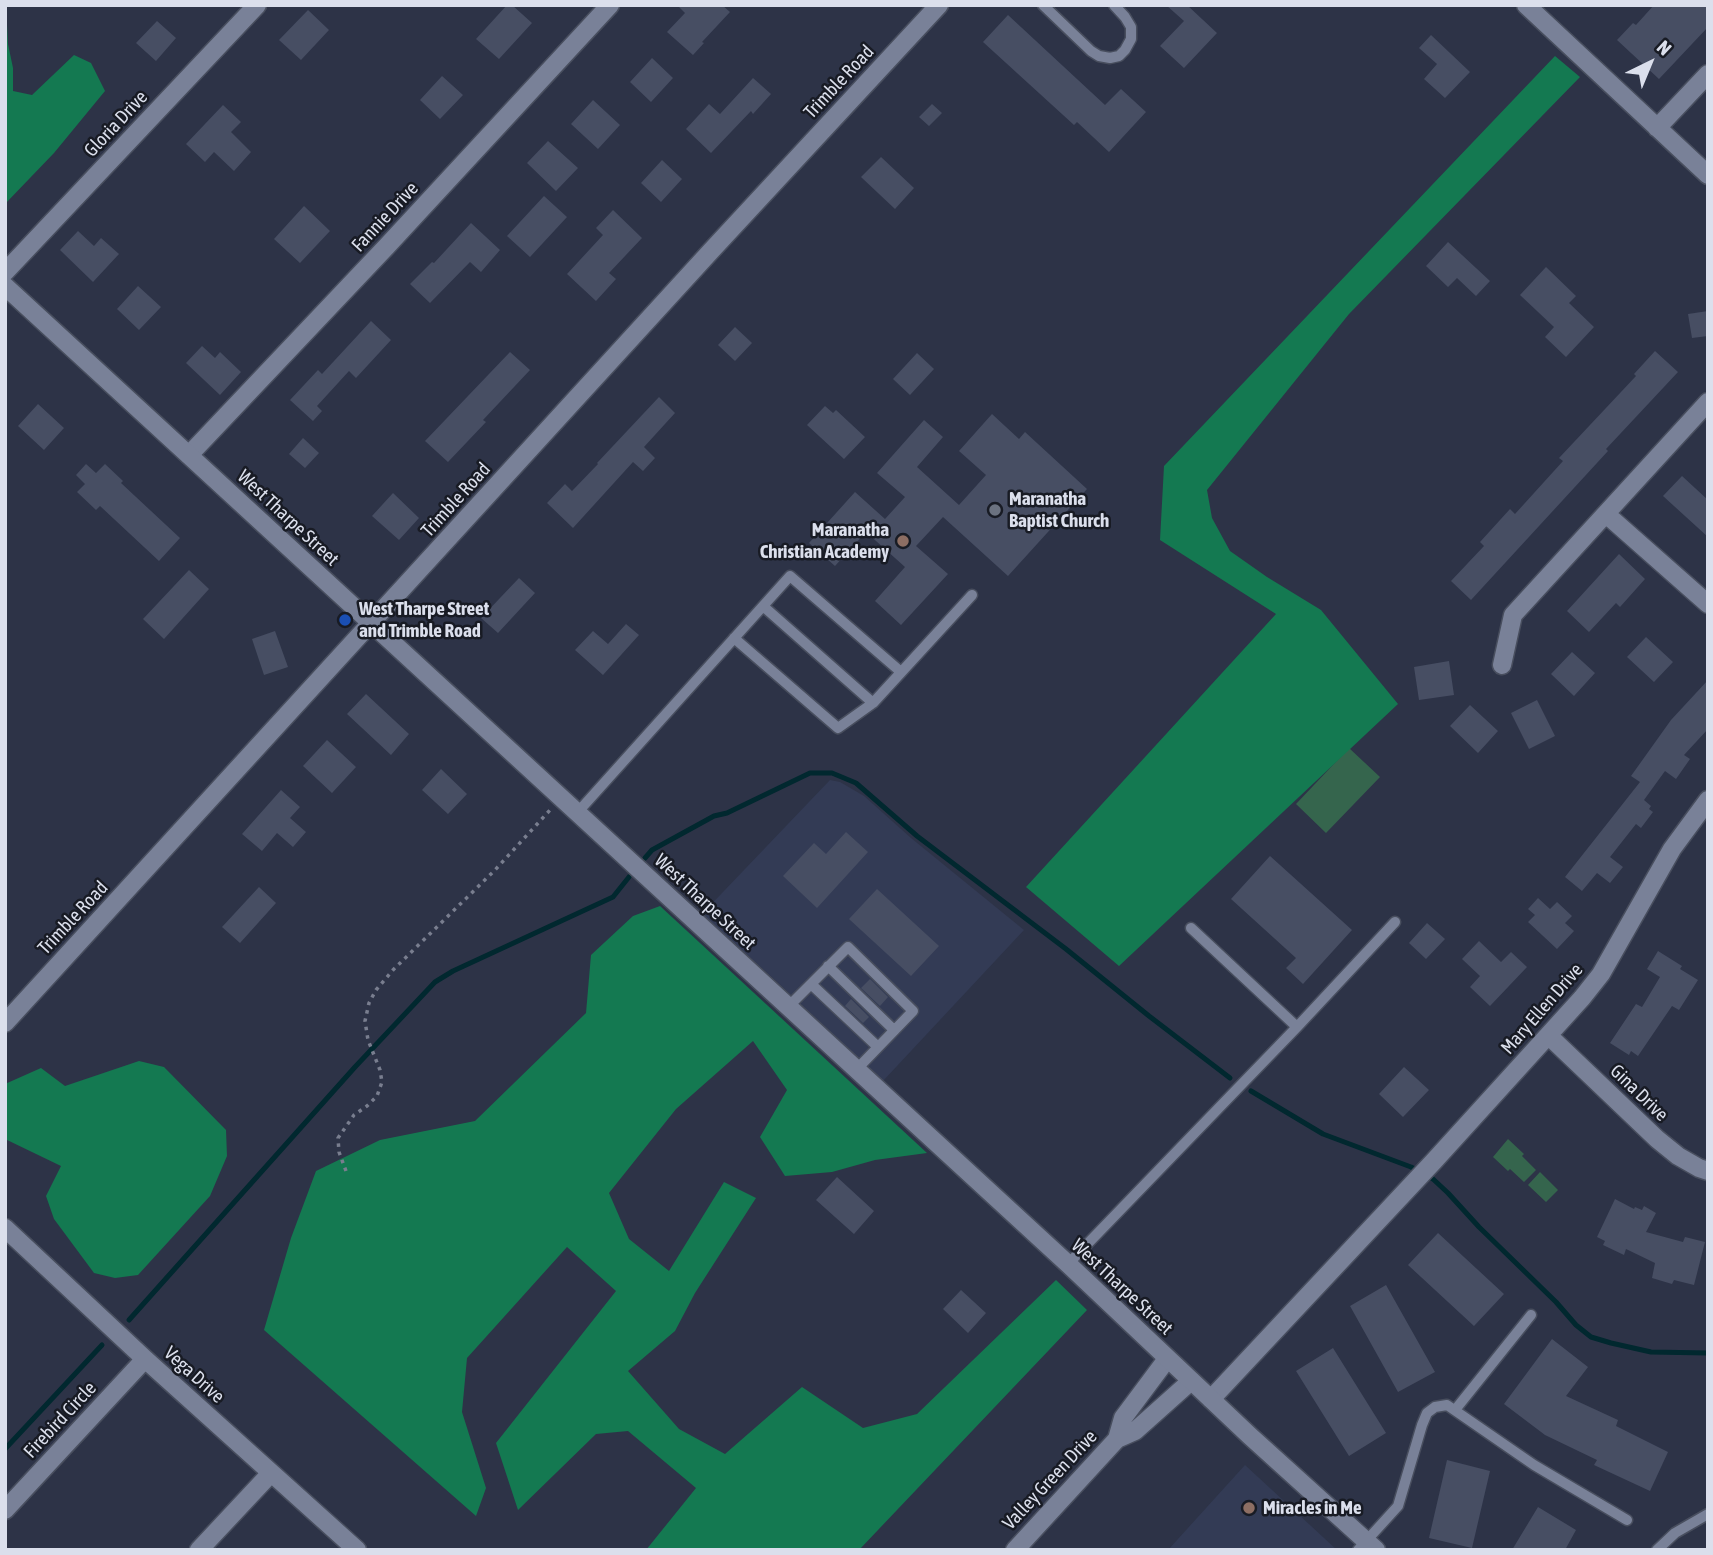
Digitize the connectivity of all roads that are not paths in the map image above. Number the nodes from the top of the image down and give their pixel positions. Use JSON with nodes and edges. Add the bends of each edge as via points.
{"nodes":[{"id":1,"x":257,"y":5,"type":"edge"},
{"id":2,"x":610,"y":5,"type":"edge"},
{"id":3,"x":939,"y":5,"type":"edge"},
{"id":4,"x":1043,"y":5,"type":"edge"},
{"id":5,"x":1114,"y":5,"type":"edge"},
{"id":6,"x":1525,"y":5,"type":"edge"},
{"id":7,"x":1708,"y":74,"type":"edge"},
{"id":8,"x":1657,"y":128,"type":"junction"},
{"id":9,"x":1708,"y":175,"type":"edge"},
{"id":10,"x":5,"y":272,"type":"edge"},
{"id":11,"x":5,"y":286,"type":"edge"},
{"id":12,"x":1708,"y":402,"type":"edge"},
{"id":13,"x":188,"y":455,"type":"junction"},
{"id":14,"x":1606,"y":514,"type":"junction"},
{"id":15,"x":972,"y":595,"type":"dead end"},
{"id":16,"x":1708,"y":604,"type":"edge"},
{"id":17,"x":763,"y":606,"type":"junction"},
{"id":18,"x":371,"y":624,"type":"junction"},
{"id":19,"x":734,"y":638,"type":"junction"},
{"id":20,"x":1502,"y":665,"type":"dead end"},
{"id":21,"x":901,"y":672,"type":"junction"},
{"id":22,"x":873,"y":703,"type":"junction"},
{"id":23,"x":1708,"y":800,"type":"edge"},
{"id":24,"x":577,"y":813,"type":"junction"},
{"id":25,"x":1395,"y":922,"type":"dead end"},
{"id":26,"x":1191,"y":928,"type":"dead end"},
{"id":27,"x":828,"y":967,"type":"junction"},
{"id":28,"x":811,"y":984,"type":"junction"},
{"id":29,"x":788,"y":1007,"type":"junction"},
{"id":30,"x":5,"y":1023,"type":"edge"},
{"id":31,"x":1297,"y":1027,"type":"junction"},
{"id":32,"x":894,"y":1030,"type":"junction"},
{"id":33,"x":1549,"y":1036,"type":"junction"},
{"id":34,"x":878,"y":1047,"type":"junction"},
{"id":35,"x":856,"y":1070,"type":"junction"},
{"id":36,"x":1708,"y":1171,"type":"edge"},
{"id":37,"x":5,"y":1228,"type":"edge"},
{"id":38,"x":1068,"y":1264,"type":"junction"},
{"id":39,"x":1531,"y":1315,"type":"dead end"},
{"id":40,"x":145,"y":1359,"type":"junction"},
{"id":41,"x":1167,"y":1359,"type":"junction"},
{"id":42,"x":1191,"y":1381,"type":"junction"},
{"id":43,"x":1211,"y":1399,"type":"junction"},
{"id":44,"x":1455,"y":1410,"type":"junction"},
{"id":45,"x":1117,"y":1439,"type":"junction"},
{"id":46,"x":271,"y":1472,"type":"junction"},
{"id":47,"x":5,"y":1510,"type":"edge"},
{"id":48,"x":1708,"y":1514,"type":"edge"},
{"id":49,"x":1627,"y":1520,"type":"dead end"},
{"id":50,"x":1366,"y":1547,"type":"edge"},
{"id":51,"x":199,"y":1550,"type":"edge"},
{"id":52,"x":358,"y":1550,"type":"edge"},
{"id":53,"x":1015,"y":1550,"type":"edge"},
{"id":54,"x":1657,"y":1550,"type":"edge"}],
"edges":[{"from":1,"to":10,"type":"street","name":"Gloria Drive"},
{"from":2,"to":13,"type":"street","name":"Fannie Drive"},
{"from":3,"to":18,"type":"street","name":"Trimble Road"},
{"from":4,"to":5,"type":"lane","via":[[1091,51],[1110,58],[1125,50],[1132,27]]},
{"from":6,"to":8,"type":"street"},
{"from":7,"to":8,"type":"street"},
{"from":8,"to":9,"type":"street"},
{"from":11,"to":13,"type":"street","name":"West Tharpe Street"},
{"from":12,"to":14,"type":"street"},
{"from":13,"to":18,"type":"street","name":"West Tharpe Street"},
{"from":14,"to":16,"type":"street"},
{"from":14,"to":20,"type":"street","via":[[1513,615]]},
{"from":15,"to":21,"type":"lane"},
{"from":17,"to":19,"type":"lane"},
{"from":17,"to":21,"type":"lane","via":[[790,576]]},
{"from":17,"to":22,"type":"lane"},
{"from":18,"to":24,"type":"street","name":"West Tharpe Street"},
{"from":18,"to":30,"type":"street","name":"Trimble Road"},
{"from":19,"to":22,"type":"lane","via":[[838,729]]},
{"from":19,"to":24,"type":"lane"},
{"from":21,"to":22,"type":"lane"},
{"from":23,"to":33,"type":"street","name":"Mary Ellen Drive","via":[[1672,849],[1601,974]]},
{"from":24,"to":29,"type":"street","name":"West Tharpe Street"},
{"from":25,"to":31,"type":"lane"},
{"from":26,"to":31,"type":"lane"},
{"from":27,"to":28,"type":"lane"},
{"from":27,"to":32,"type":"lane"},
{"from":27,"to":32,"type":"lane","via":[[848,947],[914,1011]]},
{"from":28,"to":29,"type":"lane"},
{"from":28,"to":34,"type":"lane"},
{"from":29,"to":35,"type":"street","name":"West Tharpe Street"},
{"from":31,"to":38,"type":"lane"},
{"from":32,"to":34,"type":"lane"},
{"from":33,"to":36,"type":"street","name":"Gina Drive","via":[[1657,1139]]},
{"from":33,"to":43,"type":"street","name":"Mary Ellen Drive"},
{"from":34,"to":35,"type":"lane"},
{"from":35,"to":38,"type":"street","name":"West Tharpe Street"},
{"from":37,"to":40,"type":"street","name":"Vega Drive"},
{"from":38,"to":41,"type":"street","name":"West Tharpe Street"},
{"from":39,"to":44,"type":"lane"},
{"from":40,"to":46,"type":"street","name":"Vega Drive"},
{"from":40,"to":47,"type":"street","name":"Firebird Circle"},
{"from":41,"to":42,"type":"street","name":"West Tharpe Street"},
{"from":41,"to":45,"type":"street","name":"Valley Green Drive","via":[[1123,1418]]},
{"from":42,"to":43,"type":"street","name":"West Tharpe Street"},
{"from":42,"to":45,"type":"street","name":"Valley Green Drive","via":[[1135,1431]]},
{"from":43,"to":50,"type":"street","name":"West Tharpe Street"},
{"from":44,"to":49,"type":"lane","via":[[1534,1465]]},
{"from":44,"to":50,"type":"lane","via":[[1447,1405],[1427,1413],[1398,1506]]},
{"from":45,"to":53,"type":"street","name":"Valley Green Drive"},
{"from":46,"to":51,"type":"street"},
{"from":46,"to":52,"type":"street","name":"Vega Drive"},
{"from":48,"to":54,"type":"lane","via":[[1675,1533]]}]}
